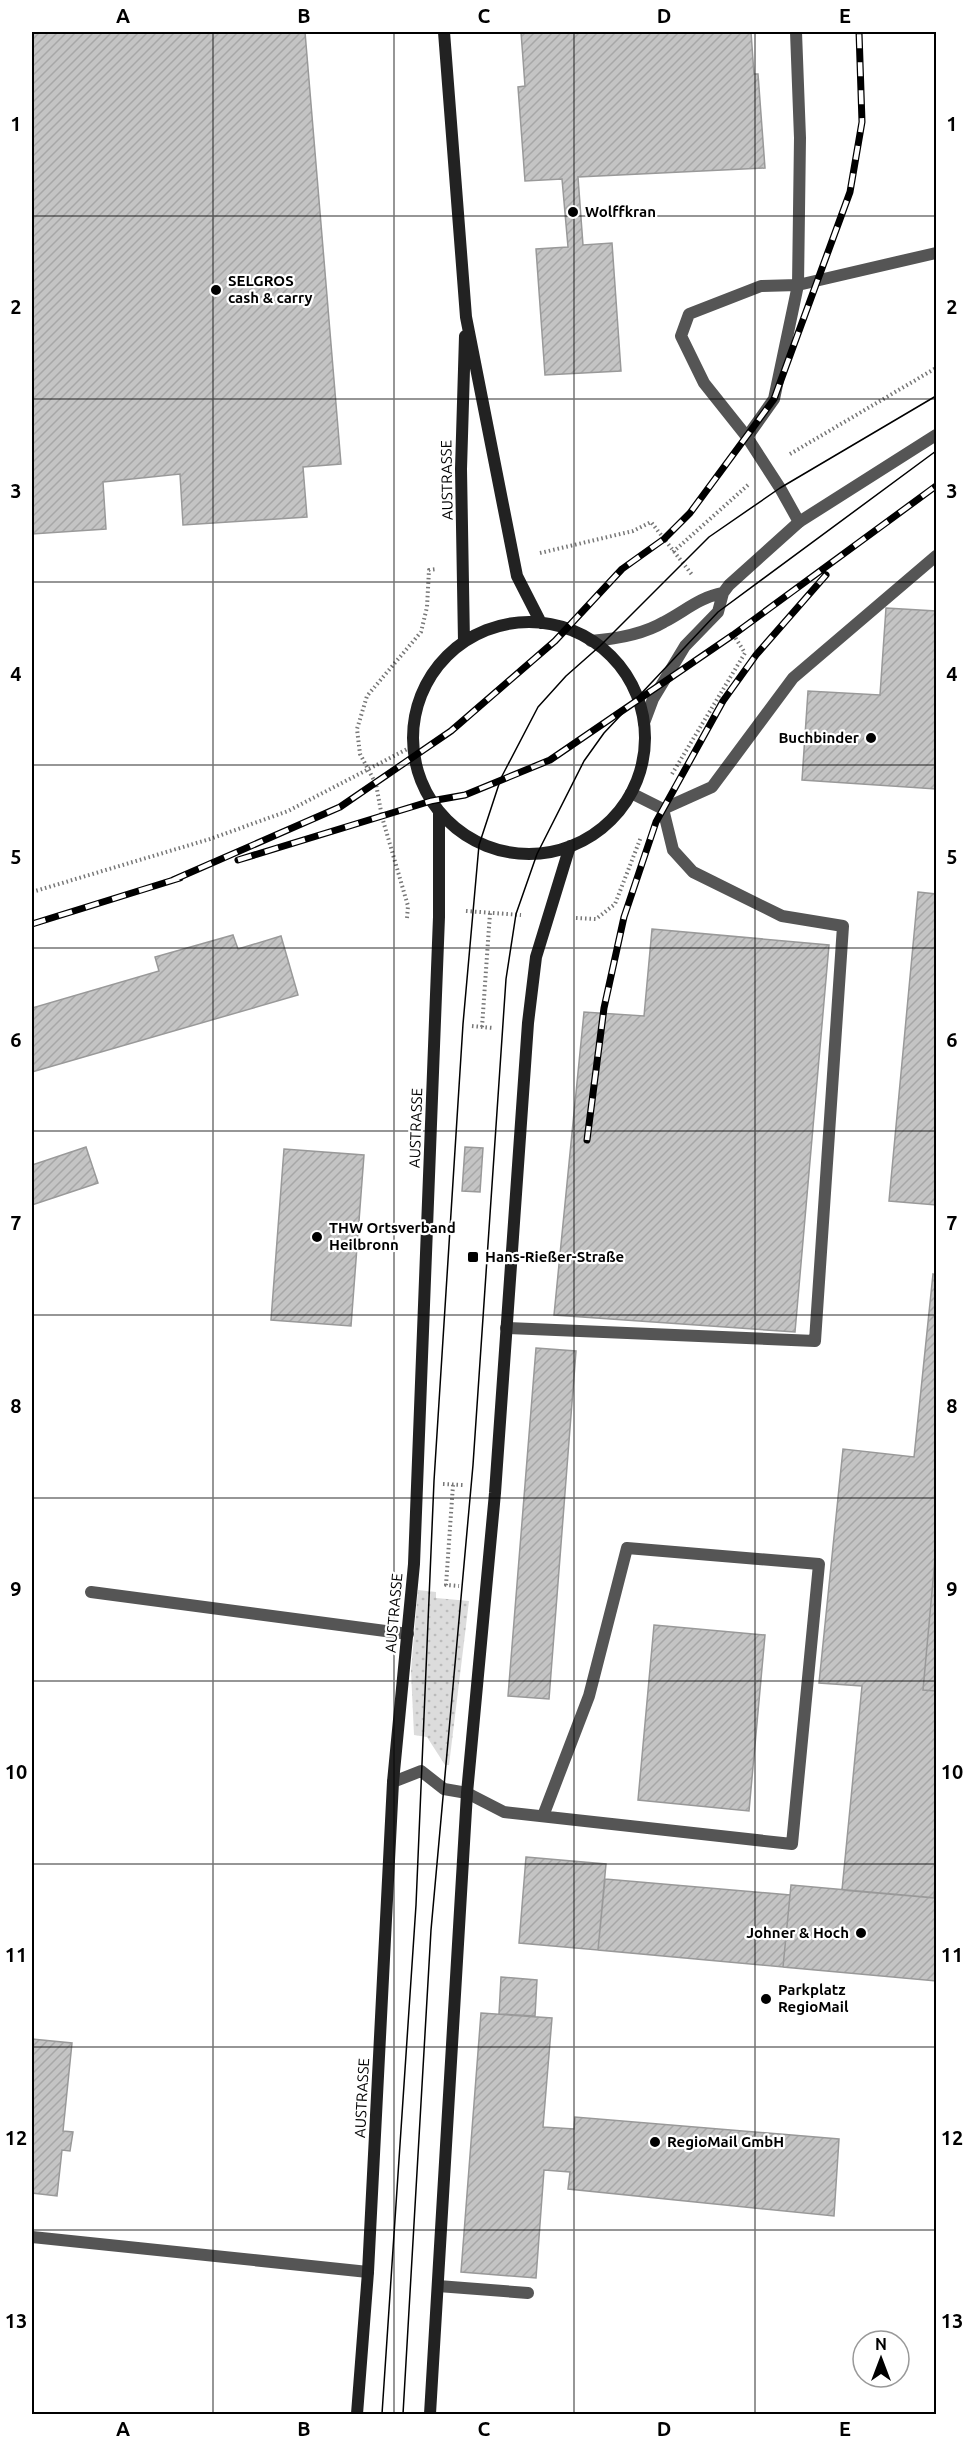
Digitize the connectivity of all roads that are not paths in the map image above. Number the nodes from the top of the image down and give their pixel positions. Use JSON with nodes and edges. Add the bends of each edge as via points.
{"nodes":[{"id":1,"x":444,"y":32,"type":"edge"},
{"id":2,"x":796,"y":32,"type":"edge"},
{"id":3,"x":936,"y":254,"type":"edge"},
{"id":4,"x":798,"y":285,"type":"junction"},
{"id":5,"x":466,"y":317,"type":"junction"},
{"id":6,"x":936,"y":435,"type":"edge"},
{"id":7,"x":747,"y":437,"type":"junction"},
{"id":8,"x":799,"y":522,"type":"junction"},
{"id":9,"x":936,"y":556,"type":"edge"},
{"id":10,"x":723,"y":593,"type":"junction"},
{"id":11,"x":541,"y":623,"type":"junction"},
{"id":12,"x":591,"y":640,"type":"junction"},
{"id":13,"x":464,"y":642,"type":"junction"},
{"id":14,"x":644,"y":723,"type":"junction"},
{"id":15,"x":631,"y":793,"type":"junction"},
{"id":16,"x":658,"y":807,"type":"junction"},
{"id":17,"x":439,"y":812,"type":"junction"},
{"id":18,"x":570,"y":846,"type":"junction"},
{"id":19,"x":506,"y":1328,"type":"junction"},
{"id":20,"x":91,"y":1592,"type":"dead end"},
{"id":21,"x":408,"y":1634,"type":"junction"},
{"id":22,"x":393,"y":1782,"type":"junction"},
{"id":23,"x":467,"y":1793,"type":"junction"},
{"id":24,"x":543,"y":1816,"type":"junction"},
{"id":25,"x":32,"y":2237,"type":"edge"},
{"id":26,"x":368,"y":2272,"type":"junction"},
{"id":27,"x":438,"y":2286,"type":"junction"},
{"id":28,"x":528,"y":2293,"type":"dead end"},
{"id":29,"x":357,"y":2415,"type":"edge"},
{"id":30,"x":430,"y":2415,"type":"edge"}],
"edges":[{"from":1,"to":5,"type":"main road","name":"AUSTRASSE"},
{"from":2,"to":4,"type":"street","via":[[800,138]]},
{"from":3,"to":4,"type":"street"},
{"from":4,"to":7,"type":"street","via":[[774,399]]},
{"from":4,"to":7,"type":"street","via":[[761,286],[689,314],[681,336],[704,383]]},
{"from":5,"to":11,"type":"main road","name":"AUSTRASSE","via":[[517,576]]},
{"from":5,"to":13,"type":"main road","name":"AUSTRASSE","via":[[461,415]]},
{"from":6,"to":8,"type":"street"},
{"from":7,"to":8,"type":"street"},
{"from":8,"to":10,"type":"street"},
{"from":9,"to":16,"type":"street","via":[[793,678],[712,787]]},
{"from":10,"to":12,"type":"street","via":[[708,596],[663,623],[630,636]]},
{"from":10,"to":14,"type":"street","via":[[718,612],[685,646],[653,699]]},
{"from":11,"to":12,"type":"main road","name":"AUSTRASSE","via":[[566,628]]},
{"from":11,"to":13,"type":"main road","name":"AUSTRASSE","via":[[488,629]]},
{"from":12,"to":14,"type":"main road","name":"AUSTRASSE","via":[[622,669],[637,697]]},
{"from":13,"to":17,"type":"main road","name":"AUSTRASSE","via":[[432,675],[414,716],[414,758]]},
{"from":14,"to":15,"type":"main road","name":"AUSTRASSE","via":[[641,769]]},
{"from":15,"to":16,"type":"street"},
{"from":15,"to":18,"type":"main road","name":"AUSTRASSE","via":[[615,816]]},
{"from":16,"to":19,"type":"street","via":[[673,850],[693,872],[782,916],[843,926],[816,1341]]},
{"from":17,"to":18,"type":"main road","name":"AUSTRASSE","via":[[479,845],[537,854]]},
{"from":17,"to":21,"type":"main road","name":"AUSTRASSE","via":[[438,950]]},
{"from":18,"to":19,"type":"main road","via":[[536,957]]},
{"from":19,"to":23,"type":"main road"},
{"from":20,"to":21,"type":"street"},
{"from":21,"to":22,"type":"main road","name":"AUSTRASSE"},
{"from":22,"to":23,"type":"street","via":[[421,1771],[444,1789]]},
{"from":22,"to":26,"type":"main road","name":"AUSTRASSE"},
{"from":23,"to":24,"type":"street","via":[[504,1812]]},
{"from":23,"to":27,"type":"main road"},
{"from":24,"to":24,"type":"street","via":[[792,1844],[819,1564],[627,1548],[589,1696]]},
{"from":25,"to":26,"type":"street"},
{"from":26,"to":29,"type":"main road","name":"AUSTRASSE"},
{"from":27,"to":28,"type":"street"},
{"from":27,"to":30,"type":"main road"}]}
